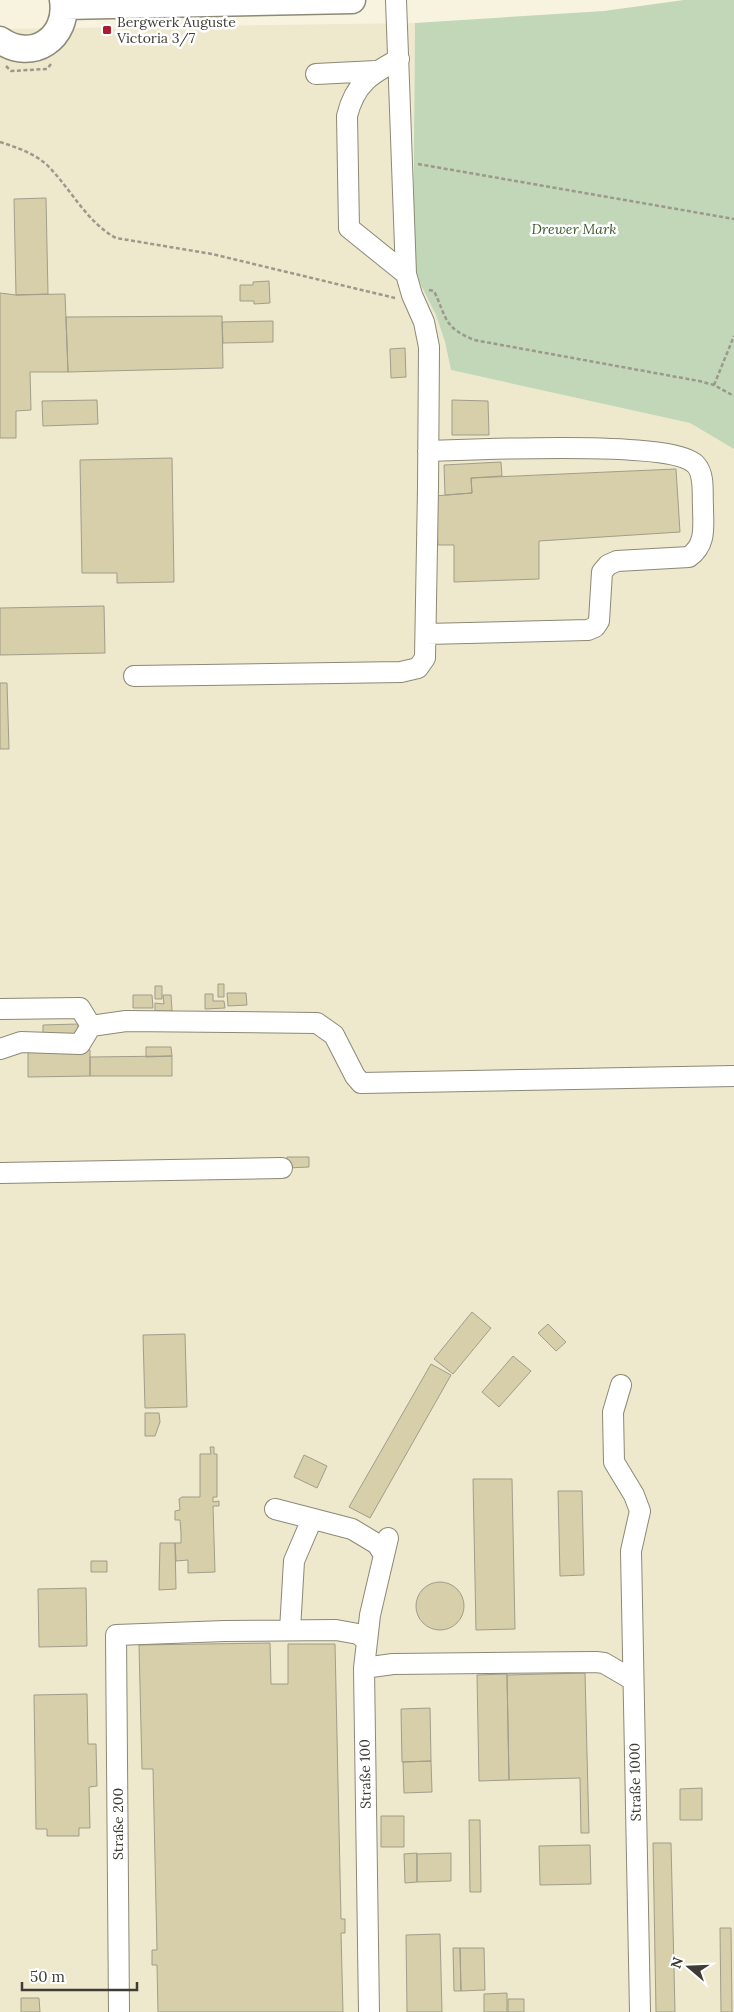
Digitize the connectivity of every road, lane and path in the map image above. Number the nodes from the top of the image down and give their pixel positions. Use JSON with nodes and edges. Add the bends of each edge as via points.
{"nodes":[{"id":1,"x":352,"y":0,"type":"edge"},
{"id":2,"x":396,"y":0,"type":"edge"},
{"id":3,"x":63,"y":3,"type":"edge"},
{"id":4,"x":0,"y":40,"type":"edge"},
{"id":5,"x":399,"y":59,"type":"junction"},
{"id":6,"x":376,"y":71,"type":"junction"},
{"id":7,"x":316,"y":74,"type":"dead end"},
{"id":8,"x":0,"y":142,"type":"edge"},
{"id":9,"x":402,"y":162,"type":"junction"},
{"id":10,"x":734,"y":219,"type":"edge"},
{"id":11,"x":406,"y":274,"type":"junction"},
{"id":12,"x":412,"y":295,"type":"junction"},
{"id":13,"x":734,"y":336,"type":"edge"},
{"id":14,"x":714,"y":385,"type":"junction"},
{"id":15,"x":734,"y":396,"type":"edge"},
{"id":16,"x":428,"y":451,"type":"junction"},
{"id":17,"x":426,"y":634,"type":"junction"},
{"id":18,"x":134,"y":676,"type":"dead end"},
{"id":19,"x":0,"y":1010,"type":"edge"},
{"id":20,"x":91,"y":1026,"type":"junction"},
{"id":21,"x":0,"y":1049,"type":"edge"},
{"id":22,"x":734,"y":1076,"type":"edge"},
{"id":23,"x":282,"y":1168,"type":"dead end"},
{"id":24,"x":0,"y":1173,"type":"edge"},
{"id":25,"x":621,"y":1385,"type":"dead end"},
{"id":26,"x":275,"y":1509,"type":"dead end"},
{"id":27,"x":312,"y":1519,"type":"junction"},
{"id":28,"x":290,"y":1630,"type":"junction"},
{"id":29,"x":366,"y":1640,"type":"junction"},
{"id":30,"x":364,"y":1668,"type":"junction"},
{"id":31,"x":634,"y":1680,"type":"junction"},
{"id":32,"x":119,"y":2012,"type":"edge"},
{"id":33,"x":369,"y":2012,"type":"edge"},
{"id":34,"x":640,"y":2012,"type":"edge"}],
"edges":[{"from":1,"to":3,"type":"main road"},
{"from":2,"to":5,"type":"street"},
{"from":3,"to":4,"type":"main road","via":[[63,20],[57,32],[41,46],[22,49]]},
{"from":5,"to":6,"type":"street"},
{"from":5,"to":9,"type":"street"},
{"from":6,"to":7,"type":"street"},
{"from":6,"to":11,"type":"street","via":[[351,98],[347,116],[349,228]]},
{"from":8,"to":12,"type":"path","via":[[29,153],[45,164],[106,233],[116,238],[212,254],[396,298]]},
{"from":9,"to":10,"type":"path"},
{"from":9,"to":11,"type":"street"},
{"from":11,"to":12,"type":"street"},
{"from":12,"to":14,"type":"path","via":[[434,291],[451,327],[474,340]]},
{"from":12,"to":16,"type":"street","via":[[424,322],[429,347]]},
{"from":13,"to":14,"type":"path"},
{"from":14,"to":15,"type":"path"},
{"from":16,"to":17,"type":"street"},
{"from":16,"to":17,"type":"street","via":[[596,449],[683,457],[697,466],[702,479],[703,514],[702,543],[689,557],[617,561],[608,565],[602,572],[599,621],[595,627],[588,630]]},
{"from":17,"to":18,"type":"street","via":[[422,664],[401,672]]},
{"from":19,"to":20,"type":"street","via":[[80,1008]]},
{"from":20,"to":21,"type":"street","via":[[80,1044],[21,1042]]},
{"from":20,"to":22,"type":"street","via":[[126,1021],[317,1022],[334,1034],[361,1083]]},
{"from":23,"to":24,"type":"street"},
{"from":25,"to":31,"type":"street","name":"Straße 1000","via":[[613,1412],[614,1462],[640,1511],[631,1551]]},
{"from":26,"to":27,"type":"street"},
{"from":27,"to":28,"type":"street","via":[[294,1561]]},
{"from":27,"to":29,"type":"street","name":"Straße 100","via":[[352,1529],[386,1547]]},
{"from":28,"to":29,"type":"street","via":[[336,1630],[358,1634]]},
{"from":28,"to":32,"type":"street","name":"Straße 200","via":[[116,1635]]},
{"from":29,"to":30,"type":"street","name":"Straße 100"},
{"from":30,"to":31,"type":"street","via":[[393,1664],[596,1662],[604,1663]]},
{"from":30,"to":33,"type":"street","name":"Straße 100"},
{"from":31,"to":34,"type":"street","name":"Straße 1000"}]}
